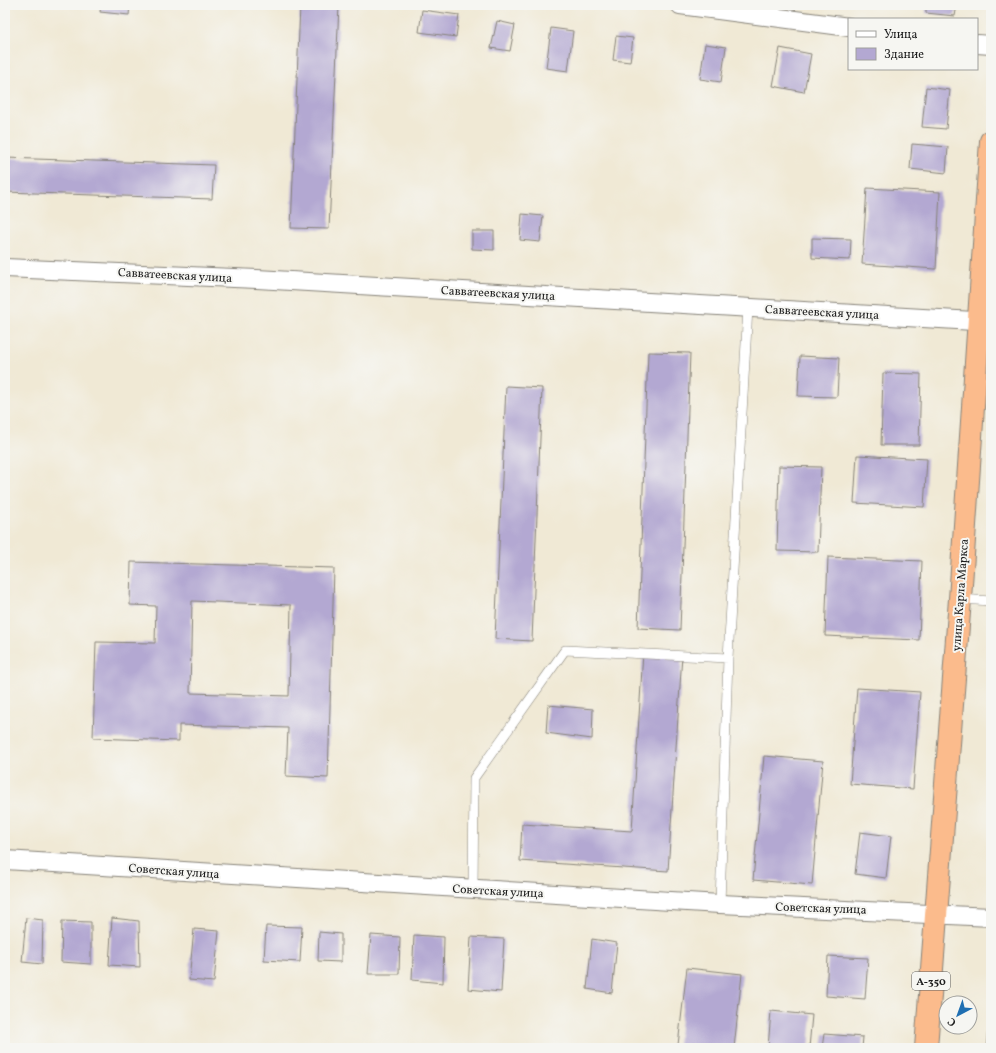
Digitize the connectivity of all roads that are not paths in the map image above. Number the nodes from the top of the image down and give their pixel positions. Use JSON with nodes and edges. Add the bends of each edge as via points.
{"nodes":[{"id":1,"x":680,"y":5,"type":"edge"},
{"id":2,"x":848,"y":27,"type":"edge"},
{"id":3,"x":978,"y":44,"type":"edge"},
{"id":4,"x":991,"y":45,"type":"edge"},
{"id":5,"x":991,"y":141,"type":"edge"},
{"id":6,"x":5,"y":268,"type":"edge"},
{"id":7,"x":748,"y":308,"type":"junction"},
{"id":8,"x":985,"y":321,"type":"edge"},
{"id":9,"x":960,"y":599,"type":"junction"},
{"id":10,"x":991,"y":602,"type":"edge"},
{"id":11,"x":728,"y":658,"type":"junction"},
{"id":12,"x":5,"y":860,"type":"edge"},
{"id":13,"x":473,"y":889,"type":"junction"},
{"id":14,"x":720,"y":904,"type":"junction"},
{"id":15,"x":936,"y":913,"type":"junction"},
{"id":16,"x":991,"y":917,"type":"edge"},
{"id":17,"x":926,"y":1048,"type":"edge"}],
"edges":[{"from":1,"to":2,"type":"street"},
{"from":3,"to":4,"type":"street"},
{"from":5,"to":8,"type":"highway","name":"улица Карла Маркса","number":"А-350"},
{"from":6,"to":7,"type":"street","name":"Савватеевская улица","via":[[257,279]]},
{"from":7,"to":8,"type":"street","name":"Савватеевская улица"},
{"from":7,"to":11,"type":"lane"},
{"from":8,"to":9,"type":"highway","name":"улица Карла Маркса","number":"А-350"},
{"from":9,"to":10,"type":"lane"},
{"from":9,"to":15,"type":"highway","name":"улица Карла Маркса","number":"А-350"},
{"from":11,"to":13,"type":"lane","via":[[565,650],[474,778]]},
{"from":11,"to":14,"type":"lane"},
{"from":12,"to":13,"type":"street","name":"Советская улица"},
{"from":13,"to":14,"type":"street","name":"Советская улица"},
{"from":14,"to":15,"type":"street","name":"Советская улица"},
{"from":15,"to":16,"type":"street","name":"Советская улица"},
{"from":15,"to":17,"type":"highway","name":"улица Карла Маркса","number":"А-350"}]}
